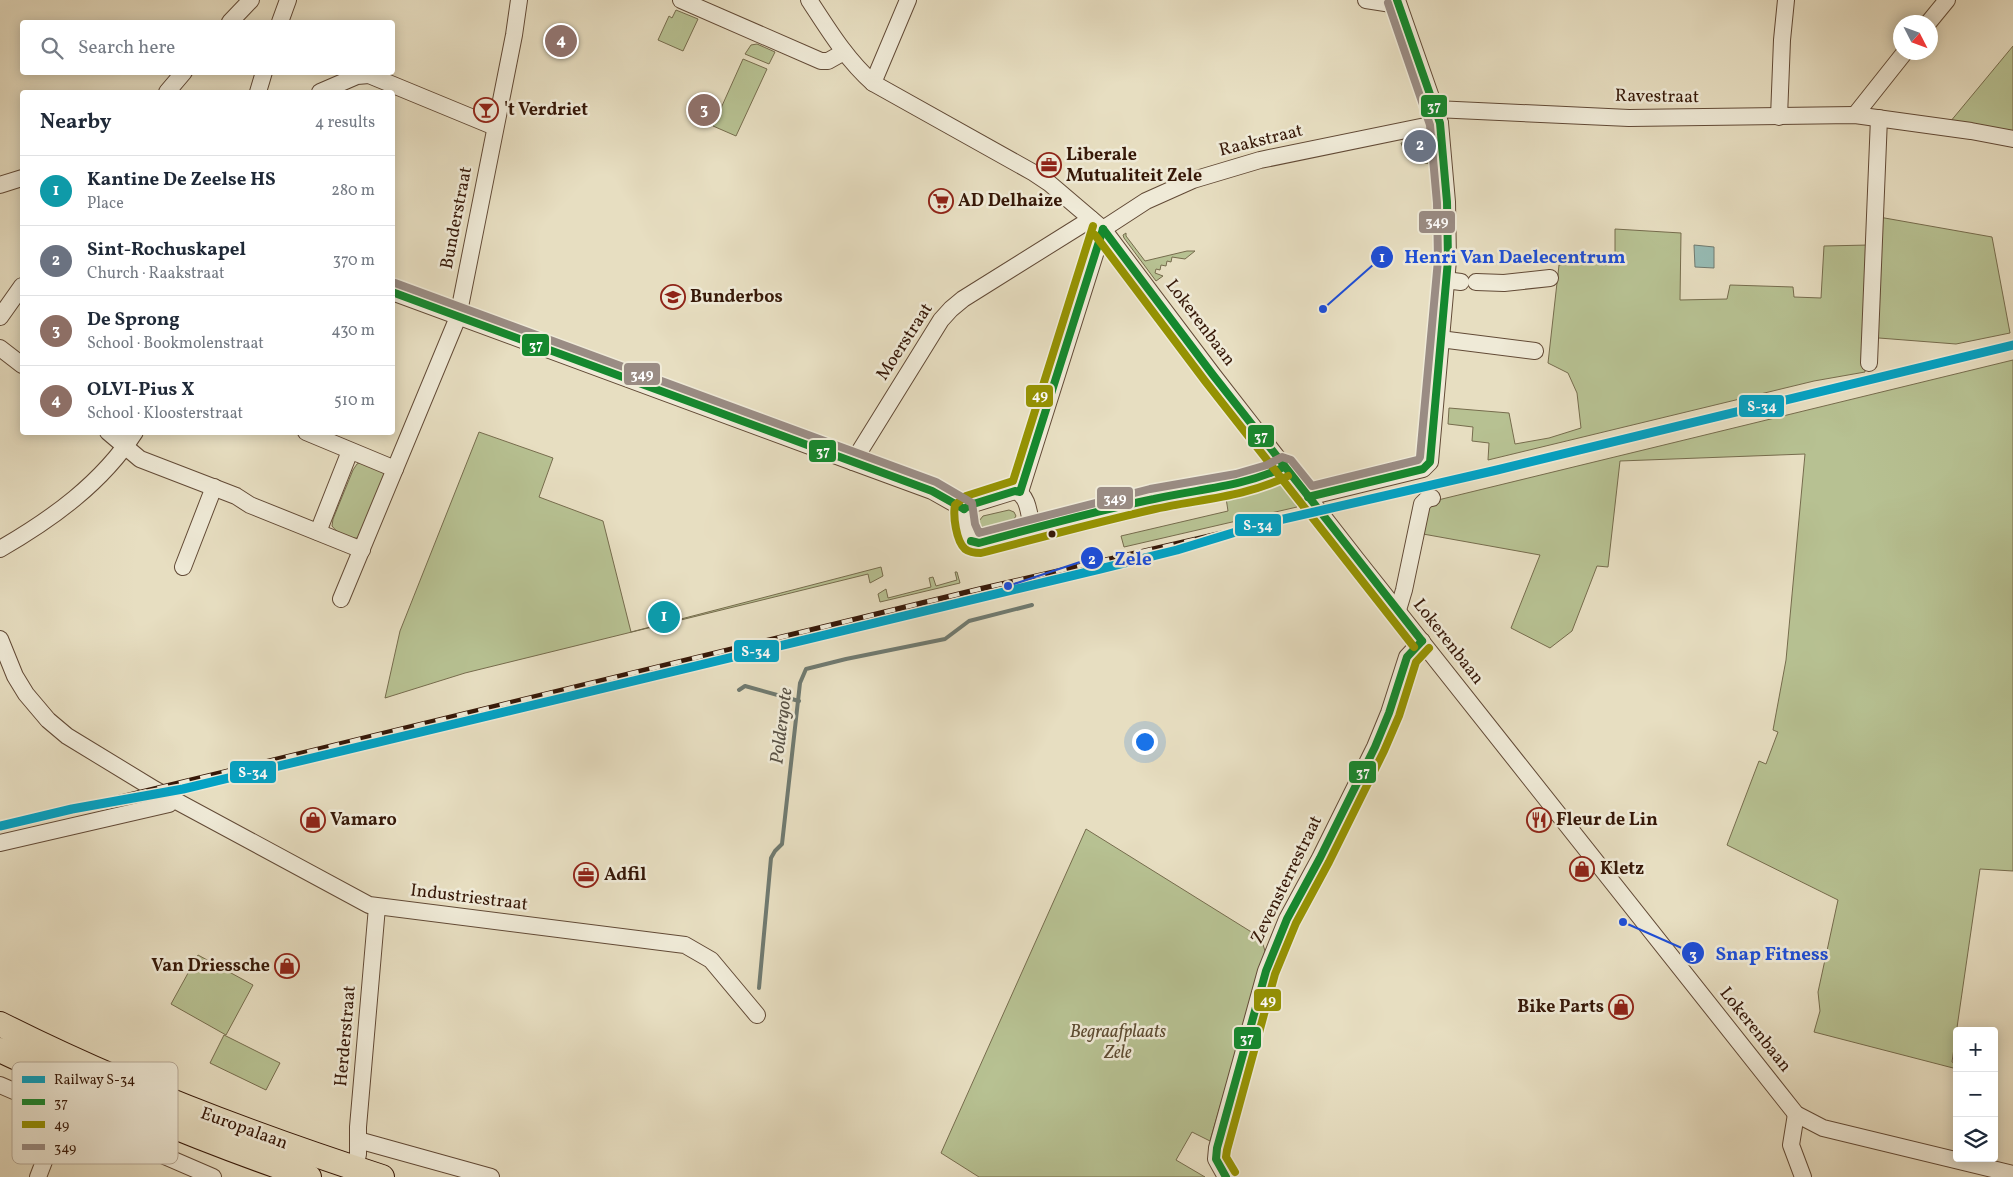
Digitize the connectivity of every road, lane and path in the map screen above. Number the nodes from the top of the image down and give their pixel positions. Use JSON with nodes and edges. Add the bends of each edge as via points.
{"nodes":[{"id":1,"x":251,"y":0,"type":"edge"},
{"id":2,"x":288,"y":0,"type":"edge"},
{"id":3,"x":518,"y":0,"type":"edge"},
{"id":4,"x":681,"y":0,"type":"edge"},
{"id":5,"x":809,"y":0,"type":"edge"},
{"id":6,"x":908,"y":0,"type":"edge"},
{"id":7,"x":1366,"y":0,"type":"edge"},
{"id":8,"x":1786,"y":0,"type":"edge"},
{"id":9,"x":1947,"y":0,"type":"edge"},
{"id":10,"x":1398,"y":2,"type":"edge"},
{"id":11,"x":1935,"y":15,"type":"edge"},
{"id":12,"x":232,"y":20,"type":"edge"},
{"id":13,"x":281,"y":20,"type":"edge"},
{"id":14,"x":844,"y":52,"type":"junction"},
{"id":15,"x":1899,"y":60,"type":"edge"},
{"id":16,"x":181,"y":75,"type":"edge"},
{"id":17,"x":263,"y":75,"type":"edge"},
{"id":18,"x":369,"y":75,"type":"edge"},
{"id":19,"x":369,"y":75,"type":"edge"},
{"id":20,"x":873,"y":83,"type":"junction"},
{"id":21,"x":169,"y":90,"type":"edge"},
{"id":22,"x":259,"y":90,"type":"edge"},
{"id":23,"x":325,"y":90,"type":"edge"},
{"id":24,"x":1855,"y":115,"type":"junction"},
{"id":25,"x":1438,"y":116,"type":"junction"},
{"id":26,"x":1779,"y":117,"type":"junction"},
{"id":27,"x":1879,"y":118,"type":"junction"},
{"id":28,"x":495,"y":127,"type":"junction"},
{"id":29,"x":2013,"y":139,"type":"edge"},
{"id":30,"x":20,"y":179,"type":"edge"},
{"id":31,"x":0,"y":186,"type":"edge"},
{"id":32,"x":1097,"y":224,"type":"junction"},
{"id":33,"x":1550,"y":278,"type":"dead end"},
{"id":34,"x":1461,"y":281,"type":"junction"},
{"id":35,"x":20,"y":289,"type":"edge"},
{"id":36,"x":395,"y":293,"type":"edge"},
{"id":37,"x":0,"y":317,"type":"edge"},
{"id":38,"x":458,"y":317,"type":"junction"},
{"id":39,"x":1440,"y":339,"type":"junction"},
{"id":40,"x":0,"y":348,"type":"edge"},
{"id":41,"x":1535,"y":351,"type":"dead end"},
{"id":42,"x":20,"y":363,"type":"edge"},
{"id":43,"x":1869,"y":363,"type":"dead end"},
{"id":44,"x":111,"y":435,"type":"edge"},
{"id":45,"x":134,"y":435,"type":"edge"},
{"id":46,"x":313,"y":435,"type":"edge"},
{"id":47,"x":126,"y":448,"type":"junction"},
{"id":48,"x":350,"y":451,"type":"junction"},
{"id":49,"x":853,"y":462,"type":"junction"},
{"id":50,"x":1284,"y":467,"type":"junction"},
{"id":51,"x":395,"y":469,"type":"junction"},
{"id":52,"x":214,"y":488,"type":"junction"},
{"id":53,"x":1020,"y":492,"type":"junction"},
{"id":54,"x":1308,"y":497,"type":"junction"},
{"id":55,"x":1432,"y":498,"type":"dead end"},
{"id":56,"x":964,"y":509,"type":"junction"},
{"id":57,"x":1032,"y":528,"type":"junction"},
{"id":58,"x":318,"y":532,"type":"junction"},
{"id":59,"x":0,"y":549,"type":"edge"},
{"id":60,"x":362,"y":550,"type":"junction"},
{"id":61,"x":183,"y":566,"type":"dead end"},
{"id":62,"x":341,"y":599,"type":"dead end"},
{"id":63,"x":1398,"y":610,"type":"junction"},
{"id":64,"x":0,"y":639,"type":"edge"},
{"id":65,"x":1422,"y":641,"type":"junction"},
{"id":66,"x":173,"y":799,"type":"junction"},
{"id":67,"x":0,"y":843,"type":"edge"},
{"id":68,"x":377,"y":907,"type":"junction"},
{"id":69,"x":757,"y":1014,"type":"dead end"},
{"id":70,"x":0,"y":1024,"type":"edge"},
{"id":71,"x":0,"y":1050,"type":"edge"},
{"id":72,"x":25,"y":1062,"type":"edge"},
{"id":73,"x":83,"y":1062,"type":"edge"},
{"id":74,"x":0,"y":1085,"type":"edge"},
{"id":75,"x":12,"y":1090,"type":"edge"},
{"id":76,"x":178,"y":1103,"type":"edge"},
{"id":77,"x":1796,"y":1114,"type":"junction"},
{"id":78,"x":178,"y":1128,"type":"edge"},
{"id":79,"x":358,"y":1140,"type":"junction"},
{"id":80,"x":178,"y":1162,"type":"edge"},
{"id":81,"x":43,"y":1164,"type":"edge"},
{"id":82,"x":356,"y":1168,"type":"junction"},
{"id":83,"x":2013,"y":1174,"type":"edge"},
{"id":84,"x":38,"y":1177,"type":"edge"},
{"id":85,"x":213,"y":1177,"type":"edge"},
{"id":86,"x":309,"y":1177,"type":"edge"},
{"id":87,"x":382,"y":1177,"type":"edge"},
{"id":88,"x":491,"y":1177,"type":"edge"},
{"id":89,"x":1226,"y":1177,"type":"edge"},
{"id":90,"x":1803,"y":1177,"type":"edge"}],
"edges":[{"from":1,"to":12,"type":"street"},
{"from":2,"to":13,"type":"street"},
{"from":3,"to":28,"type":"street","name":"Bunderstraat"},
{"from":4,"to":14,"type":"street","via":[[820,61],[828,61]]},
{"from":5,"to":14,"type":"street","name":"Lokerenbaan"},
{"from":6,"to":20,"type":"street"},
{"from":7,"to":10,"type":"street"},
{"from":8,"to":26,"type":"street"},
{"from":9,"to":11,"type":"street"},
{"from":10,"to":25,"type":"street"},
{"from":14,"to":20,"type":"street","name":"Lokerenbaan"},
{"from":15,"to":24,"type":"street"},
{"from":16,"to":21,"type":"street"},
{"from":17,"to":22,"type":"street"},
{"from":18,"to":28,"type":"street"},
{"from":19,"to":23,"type":"street","via":[[357,76]]},
{"from":20,"to":32,"type":"street","name":"Lokerenbaan","via":[[1034,173]]},
{"from":24,"to":26,"type":"street","name":"Ravestraat"},
{"from":24,"to":27,"type":"street","name":"Ravestraat"},
{"from":25,"to":26,"type":"street","name":"Ravestraat"},
{"from":25,"to":32,"type":"street","name":"Raakstraat","via":[[1193,180]]},
{"from":25,"to":34,"type":"street","via":[[1447,202],[1448,260]]},
{"from":27,"to":29,"type":"street","name":"Ravestraat"},
{"from":27,"to":43,"type":"street"},
{"from":28,"to":38,"type":"street","name":"Bunderstraat"},
{"from":30,"to":31,"type":"street"},
{"from":32,"to":49,"type":"street","name":"Moerstraat","via":[[963,299],[941,320]]},
{"from":32,"to":50,"type":"street","name":"Lokerenbaan"},
{"from":32,"to":53,"type":"street"},
{"from":33,"to":34,"type":"street","via":[[1504,283]]},
{"from":34,"to":39,"type":"street"},
{"from":35,"to":37,"type":"street"},
{"from":36,"to":38,"type":"street"},
{"from":38,"to":49,"type":"street"},
{"from":38,"to":51,"type":"street","name":"Bunderstraat"},
{"from":39,"to":41,"type":"street"},
{"from":39,"to":54,"type":"street","via":[[1430,462],[1423,469]]},
{"from":40,"to":42,"type":"street"},
{"from":44,"to":47,"type":"street"},
{"from":45,"to":47,"type":"street"},
{"from":46,"to":48,"type":"street"},
{"from":47,"to":52,"type":"street","via":[[140,459]]},
{"from":47,"to":59,"type":"street","via":[[57,514]]},
{"from":48,"to":51,"type":"street"},
{"from":48,"to":58,"type":"street"},
{"from":49,"to":56,"type":"street","via":[[932,492]]},
{"from":50,"to":54,"type":"street","name":"Lokerenbaan"},
{"from":50,"to":57,"type":"street","via":[[1264,477],[1152,499]]},
{"from":51,"to":60,"type":"street","name":"Bunderstraat"},
{"from":52,"to":58,"type":"street"},
{"from":52,"to":61,"type":"street"},
{"from":53,"to":56,"type":"street"},
{"from":53,"to":57,"type":"street","via":[[1024,496]]},
{"from":54,"to":63,"type":"street","name":"Lokerenbaan"},
{"from":55,"to":63,"type":"street","via":[[1422,504]]},
{"from":56,"to":57,"type":"street","via":[[971,541],[979,543]]},
{"from":58,"to":60,"type":"street"},
{"from":60,"to":62,"type":"street","name":"Bunderstraat"},
{"from":63,"to":65,"type":"street","name":"Lokerenbaan"},
{"from":64,"to":66,"type":"street","name":"Industriestraat","via":[[15,676],[48,720],[84,747]]},
{"from":65,"to":77,"type":"street","name":"Lokerenbaan"},
{"from":65,"to":89,"type":"street","name":"Zevensterrestraat","via":[[1407,657],[1376,747],[1287,919],[1266,970],[1216,1148],[1216,1159]]},
{"from":66,"to":67,"type":"street","via":[[169,804]]},
{"from":66,"to":68,"type":"street","name":"Industriestraat"},
{"from":68,"to":69,"type":"street","name":"Industriestraat","via":[[684,945],[711,960]]},
{"from":68,"to":79,"type":"street","name":"Herderstraat"},
{"from":70,"to":73,"type":"highway","name":"Europalaan"},
{"from":71,"to":72,"type":"highway","name":"Europalaan"},
{"from":74,"to":75,"type":"street"},
{"from":76,"to":82,"type":"highway","name":"Europalaan"},
{"from":77,"to":83,"type":"street","name":"Lokerenbaan","via":[[1822,1128]]},
{"from":77,"to":90,"type":"street","via":[[1791,1145]]},
{"from":78,"to":86,"type":"highway","name":"Europalaan"},
{"from":79,"to":82,"type":"street","name":"Herderstraat"},
{"from":79,"to":88,"type":"street"},
{"from":80,"to":85,"type":"street"},
{"from":81,"to":84,"type":"street"},
{"from":82,"to":87,"type":"highway","name":"Europalaan"}]}
